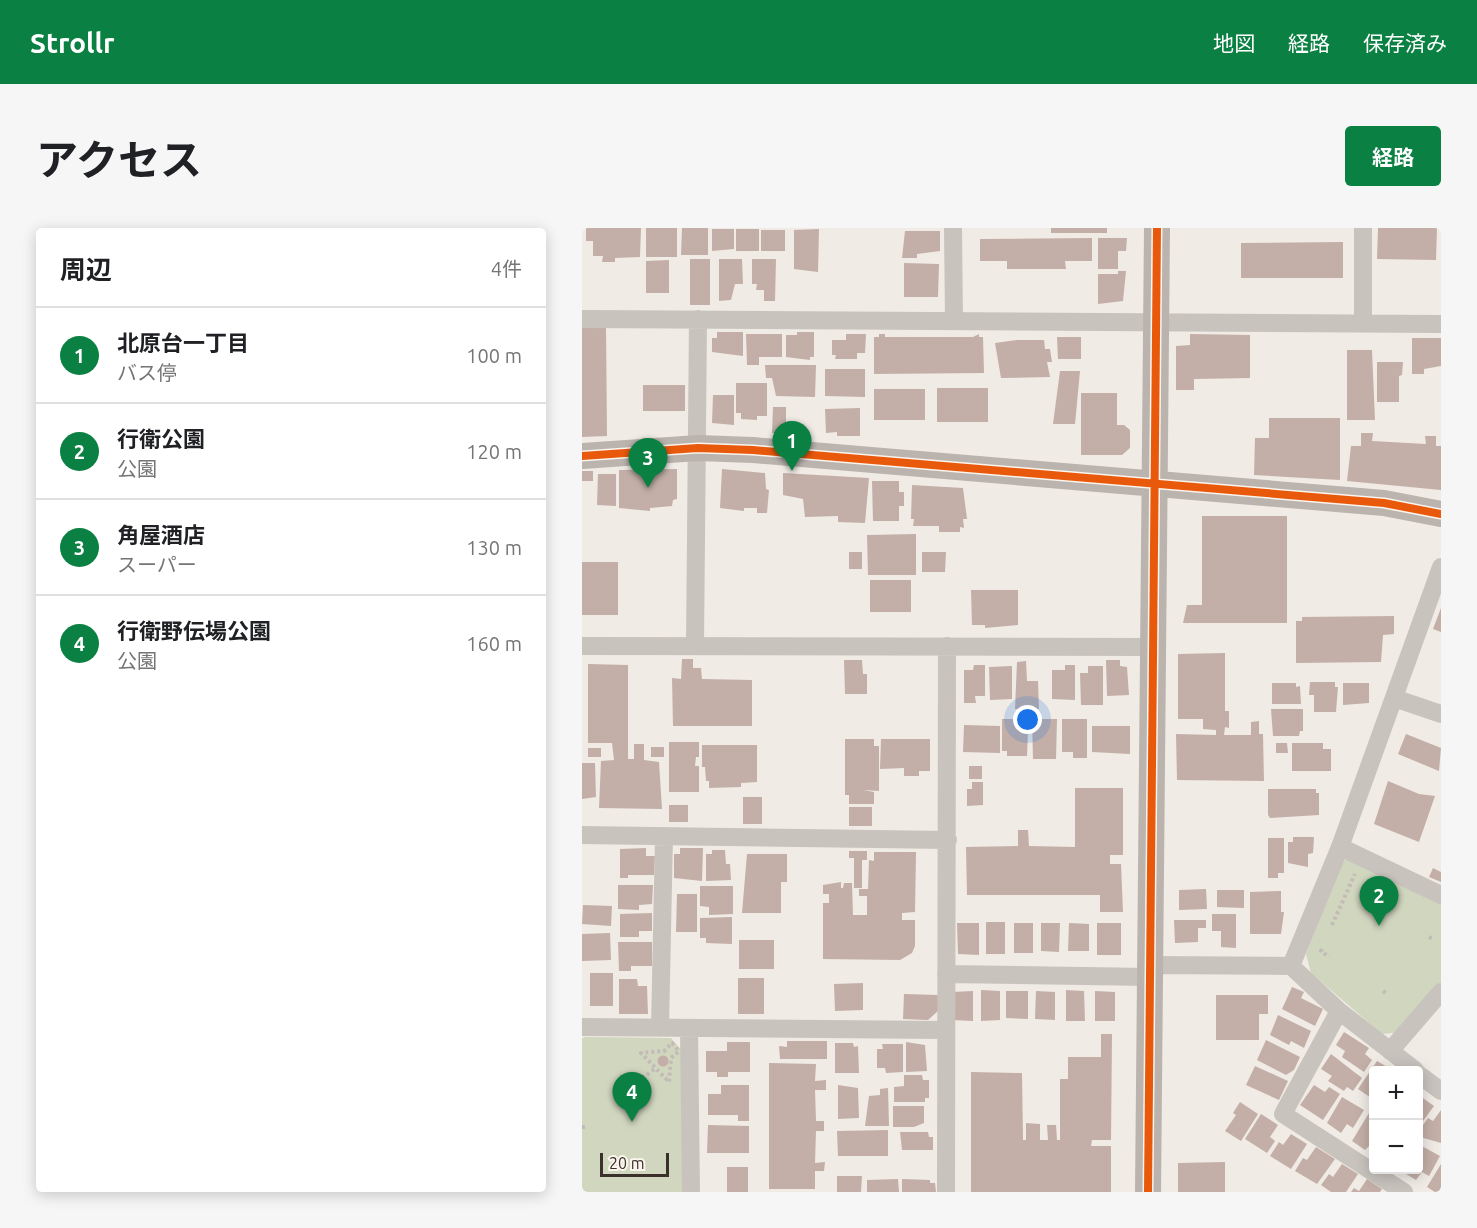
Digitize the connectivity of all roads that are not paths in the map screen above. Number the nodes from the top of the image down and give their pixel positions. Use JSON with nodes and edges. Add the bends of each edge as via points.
{"nodes":[{"id":1,"x":953,"y":228,"type":"edge"},
{"id":2,"x":1156,"y":228,"type":"edge"},
{"id":3,"x":1363,"y":228,"type":"edge"},
{"id":4,"x":582,"y":319,"type":"edge"},
{"id":5,"x":698,"y":320,"type":"junction"},
{"id":6,"x":954,"y":321,"type":"junction"},
{"id":7,"x":1155,"y":322,"type":"junction"},
{"id":8,"x":1363,"y":322,"type":"junction"},
{"id":9,"x":1441,"y":324,"type":"edge"},
{"id":10,"x":698,"y":448,"type":"junction"},
{"id":11,"x":582,"y":456,"type":"edge"},
{"id":12,"x":1153,"y":484,"type":"junction"},
{"id":13,"x":1441,"y":514,"type":"edge"},
{"id":14,"x":1441,"y":567,"type":"edge"},
{"id":15,"x":582,"y":646,"type":"edge"},
{"id":16,"x":695,"y":646,"type":"junction"},
{"id":17,"x":947,"y":646,"type":"junction"},
{"id":18,"x":1152,"y":646,"type":"junction"},
{"id":19,"x":1394,"y":698,"type":"junction"},
{"id":20,"x":1441,"y":714,"type":"edge"},
{"id":21,"x":582,"y":835,"type":"edge"},
{"id":22,"x":664,"y":836,"type":"junction"},
{"id":23,"x":948,"y":840,"type":"junction"},
{"id":24,"x":1340,"y":847,"type":"junction"},
{"id":25,"x":1441,"y":895,"type":"edge"},
{"id":26,"x":1291,"y":966,"type":"junction"},
{"id":27,"x":1150,"y":971,"type":"junction"},
{"id":28,"x":946,"y":974,"type":"junction"},
{"id":29,"x":1441,"y":992,"type":"edge"},
{"id":30,"x":1339,"y":1011,"type":"junction"},
{"id":31,"x":582,"y":1027,"type":"edge"},
{"id":32,"x":660,"y":1028,"type":"junction"},
{"id":33,"x":689,"y":1029,"type":"junction"},
{"id":34,"x":945,"y":1030,"type":"junction"},
{"id":35,"x":1390,"y":1051,"type":"junction"},
{"id":36,"x":1408,"y":1066,"type":"edge"},
{"id":37,"x":1423,"y":1077,"type":"edge"},
{"id":38,"x":1441,"y":1091,"type":"edge"},
{"id":39,"x":691,"y":1192,"type":"edge"},
{"id":40,"x":946,"y":1192,"type":"edge"},
{"id":41,"x":1148,"y":1192,"type":"edge"},
{"id":42,"x":1404,"y":1192,"type":"edge"}],
"edges":[{"from":1,"to":6,"type":"street"},
{"from":2,"to":7,"type":"street"},
{"from":3,"to":8,"type":"street"},
{"from":4,"to":5,"type":"street"},
{"from":5,"to":6,"type":"street"},
{"from":5,"to":10,"type":"street"},
{"from":6,"to":7,"type":"street"},
{"from":7,"to":8,"type":"street"},
{"from":7,"to":12,"type":"street"},
{"from":8,"to":9,"type":"street"},
{"from":10,"to":11,"type":"street"},
{"from":10,"to":12,"type":"street"},
{"from":10,"to":16,"type":"street"},
{"from":12,"to":13,"type":"street","via":[[1384,503]]},
{"from":12,"to":18,"type":"street"},
{"from":14,"to":19,"type":"street"},
{"from":15,"to":16,"type":"street"},
{"from":16,"to":17,"type":"street"},
{"from":17,"to":18,"type":"street"},
{"from":17,"to":23,"type":"street"},
{"from":18,"to":27,"type":"street"},
{"from":19,"to":20,"type":"street"},
{"from":19,"to":24,"type":"street"},
{"from":21,"to":22,"type":"street"},
{"from":22,"to":23,"type":"street"},
{"from":22,"to":32,"type":"street"},
{"from":23,"to":28,"type":"street"},
{"from":24,"to":25,"type":"street"},
{"from":24,"to":26,"type":"street"},
{"from":26,"to":27,"type":"street"},
{"from":26,"to":30,"type":"street"},
{"from":27,"to":28,"type":"street"},
{"from":27,"to":41,"type":"street"},
{"from":28,"to":34,"type":"street"},
{"from":29,"to":35,"type":"street"},
{"from":30,"to":35,"type":"street"},
{"from":30,"to":42,"type":"street","via":[[1283,1114]]},
{"from":31,"to":32,"type":"street"},
{"from":32,"to":33,"type":"street"},
{"from":33,"to":34,"type":"street"},
{"from":33,"to":39,"type":"street"},
{"from":34,"to":40,"type":"street"},
{"from":35,"to":36,"type":"street"},
{"from":37,"to":38,"type":"street"}]}
